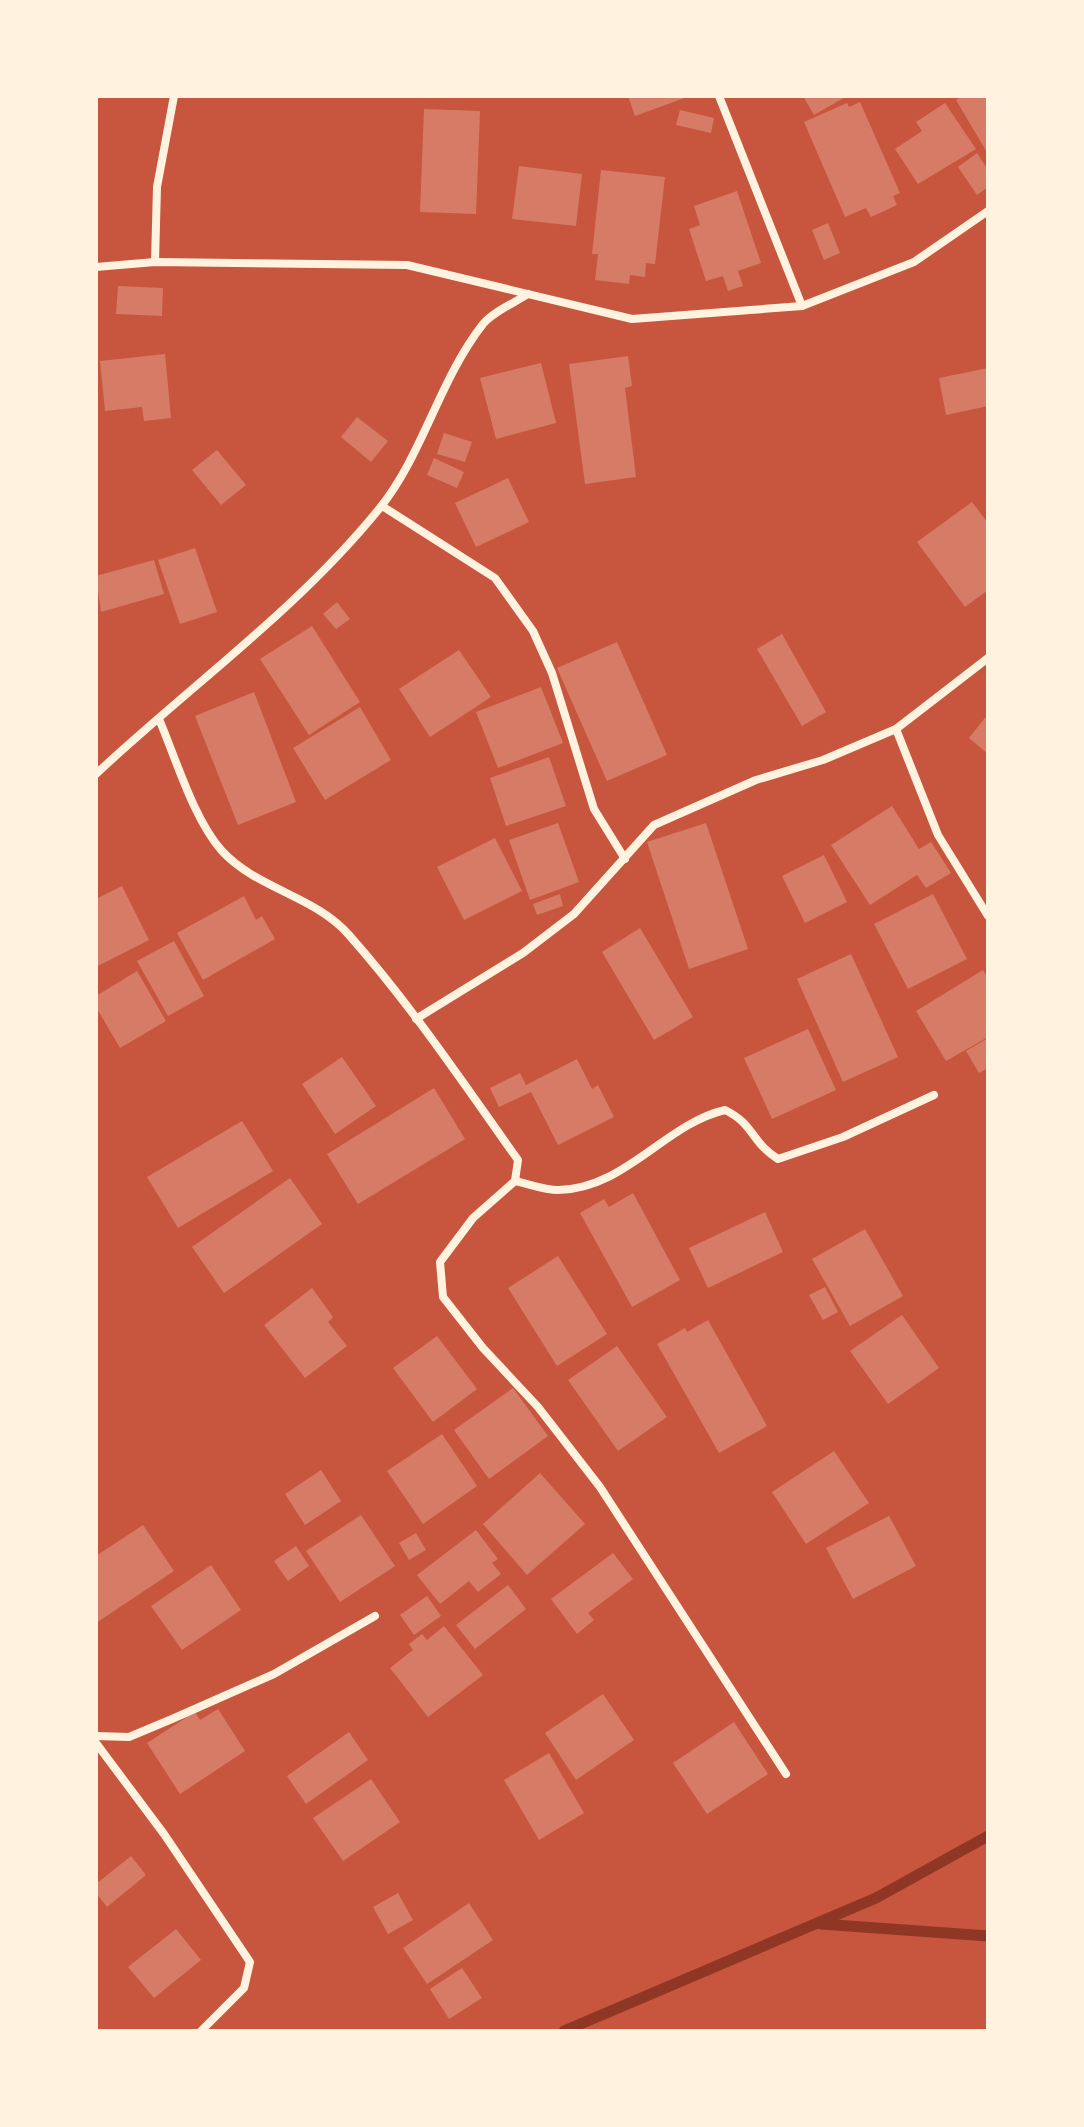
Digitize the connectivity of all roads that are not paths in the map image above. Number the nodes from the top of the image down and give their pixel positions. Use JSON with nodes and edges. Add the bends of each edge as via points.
{"nodes":[{"id":1,"x":174,"y":96,"type":"edge"},
{"id":2,"x":719,"y":96,"type":"edge"},
{"id":3,"x":988,"y":211,"type":"edge"},
{"id":4,"x":155,"y":262,"type":"junction"},
{"id":5,"x":96,"y":267,"type":"edge"},
{"id":6,"x":528,"y":294,"type":"junction"},
{"id":7,"x":802,"y":306,"type":"junction"},
{"id":8,"x":382,"y":506,"type":"junction"},
{"id":9,"x":988,"y":658,"type":"edge"},
{"id":10,"x":159,"y":719,"type":"junction"},
{"id":11,"x":896,"y":729,"type":"junction"},
{"id":12,"x":96,"y":774,"type":"edge"},
{"id":13,"x":625,"y":859,"type":"junction"},
{"id":14,"x":988,"y":916,"type":"edge"},
{"id":15,"x":416,"y":1019,"type":"junction"},
{"id":16,"x":934,"y":1095,"type":"dead end"},
{"id":17,"x":515,"y":1181,"type":"junction"},
{"id":18,"x":375,"y":1616,"type":"dead end"},
{"id":19,"x":96,"y":1736,"type":"edge"},
{"id":20,"x":96,"y":1743,"type":"edge"},
{"id":21,"x":786,"y":1774,"type":"dead end"},
{"id":22,"x":201,"y":2031,"type":"edge"}],
"edges":[{"from":1,"to":4,"type":"street","via":[[157,187]]},
{"from":2,"to":7,"type":"street"},
{"from":3,"to":7,"type":"street","via":[[914,262]]},
{"from":4,"to":5,"type":"street"},
{"from":4,"to":6,"type":"street","via":[[407,265]]},
{"from":6,"to":7,"type":"street","via":[[632,319]]},
{"from":6,"to":8,"type":"street","via":[[485,322]]},
{"from":8,"to":10,"type":"street","via":[[293,601]]},
{"from":8,"to":13,"type":"street","via":[[495,578],[533,631],[552,673],[594,809]]},
{"from":9,"to":11,"type":"street"},
{"from":10,"to":12,"type":"street"},
{"from":10,"to":15,"type":"street","via":[[197,808],[222,851],[347,932]]},
{"from":11,"to":13,"type":"street","via":[[707,799],[654,825]]},
{"from":11,"to":14,"type":"street","via":[[938,835]]},
{"from":13,"to":15,"type":"street","via":[[574,914],[523,953]]},
{"from":15,"to":17,"type":"street","via":[[518,1160]]},
{"from":16,"to":17,"type":"street","via":[[843,1137],[778,1159],[761,1148],[743,1119],[725,1110],[701,1116],[598,1182],[558,1190]]},
{"from":17,"to":21,"type":"street","via":[[473,1218],[440,1262],[443,1297],[600,1487]]},
{"from":18,"to":19,"type":"street","via":[[274,1674],[172,1719],[129,1737]]},
{"from":20,"to":22,"type":"street","via":[[250,1962],[244,1988]]}]}
